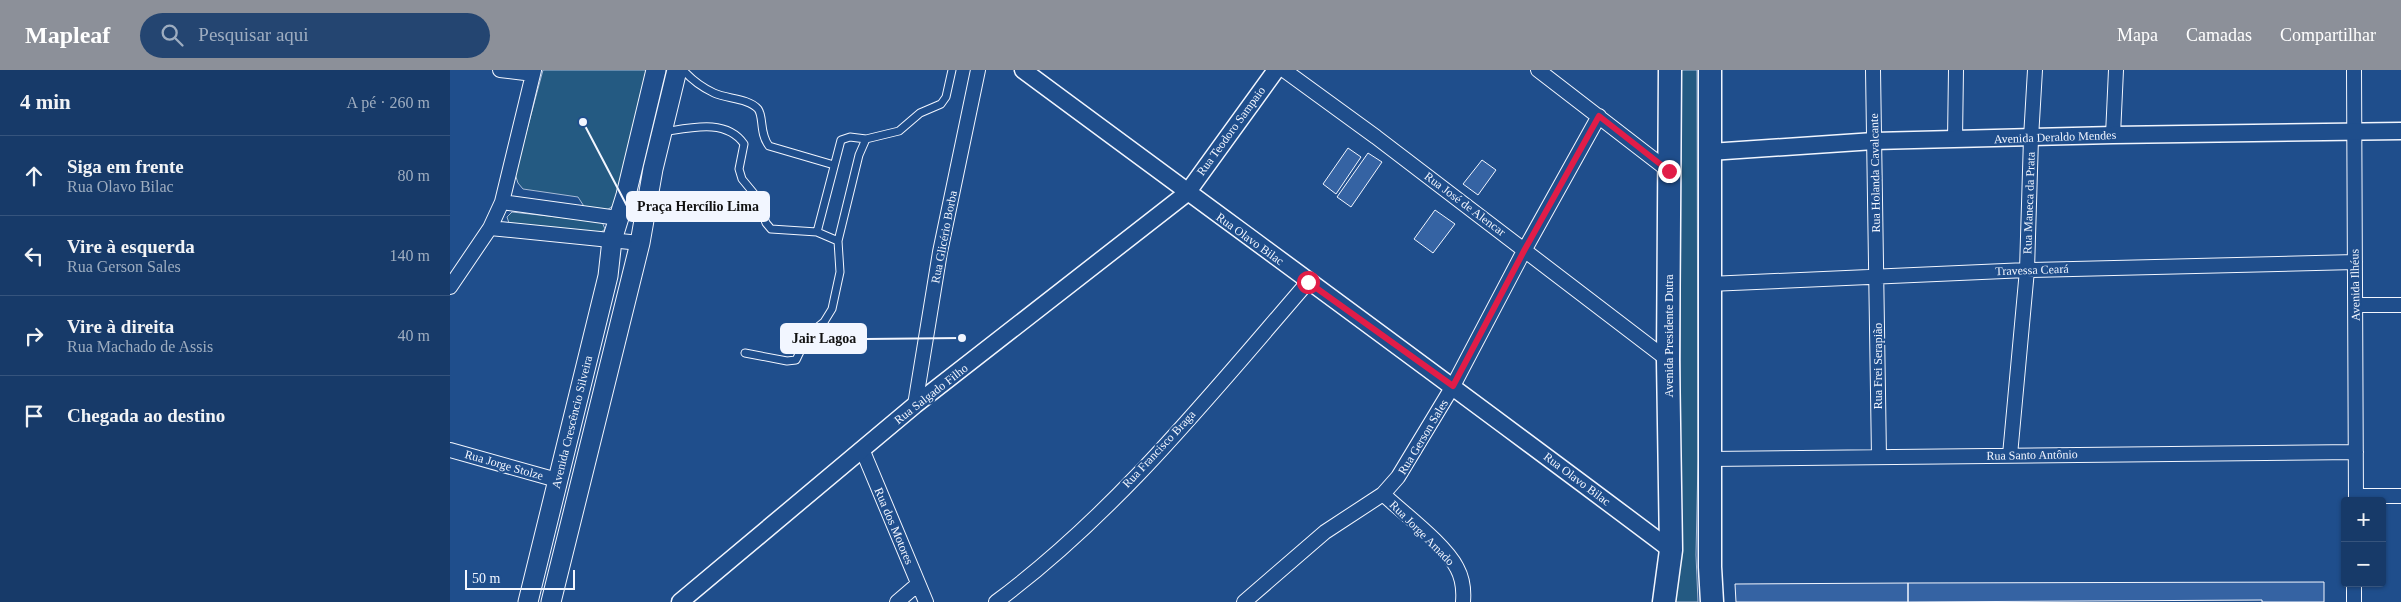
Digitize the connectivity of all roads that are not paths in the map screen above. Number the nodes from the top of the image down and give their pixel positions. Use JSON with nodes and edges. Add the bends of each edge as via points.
{"nodes":[{"id":1,"x":500,"y":70,"type":"edge"},
{"id":2,"x":656,"y":70,"type":"edge"},
{"id":3,"x":677,"y":70,"type":"edge"},
{"id":4,"x":683,"y":70,"type":"edge"},
{"id":5,"x":952,"y":70,"type":"edge"},
{"id":6,"x":978,"y":70,"type":"edge"},
{"id":7,"x":1023,"y":70,"type":"edge"},
{"id":8,"x":1276,"y":70,"type":"edge"},
{"id":9,"x":1284,"y":70,"type":"edge"},
{"id":10,"x":1538,"y":70,"type":"edge"},
{"id":11,"x":1670,"y":70,"type":"edge"},
{"id":12,"x":1710,"y":70,"type":"edge"},
{"id":13,"x":1873,"y":70,"type":"edge"},
{"id":14,"x":1956,"y":70,"type":"edge"},
{"id":15,"x":2036,"y":70,"type":"edge"},
{"id":16,"x":2116,"y":70,"type":"edge"},
{"id":17,"x":2354,"y":70,"type":"edge"},
{"id":18,"x":534,"y":72,"type":"edge"},
{"id":19,"x":1599,"y":116,"type":"junction"},
{"id":20,"x":2354,"y":130,"type":"junction"},
{"id":21,"x":2401,"y":131,"type":"edge"},
{"id":22,"x":663,"y":132,"type":"junction"},
{"id":23,"x":2113,"y":135,"type":"junction"},
{"id":24,"x":2031,"y":138,"type":"junction"},
{"id":25,"x":866,"y":139,"type":"junction"},
{"id":26,"x":1955,"y":139,"type":"junction"},
{"id":27,"x":1874,"y":142,"type":"junction"},
{"id":28,"x":1710,"y":152,"type":"junction"},
{"id":29,"x":834,"y":165,"type":"junction"},
{"id":30,"x":1669,"y":171,"type":"junction"},
{"id":31,"x":1187,"y":193,"type":"junction"},
{"id":32,"x":502,"y":202,"type":"junction"},
{"id":33,"x":618,"y":218,"type":"junction"},
{"id":34,"x":490,"y":228,"type":"junction"},
{"id":35,"x":817,"y":232,"type":"junction"},
{"id":36,"x":612,"y":240,"type":"junction"},
{"id":37,"x":838,"y":241,"type":"junction"},
{"id":38,"x":640,"y":243,"type":"junction"},
{"id":39,"x":1525,"y":249,"type":"junction"},
{"id":40,"x":2355,"y":262,"type":"junction"},
{"id":41,"x":2027,"y":270,"type":"junction"},
{"id":42,"x":1877,"y":275,"type":"junction"},
{"id":43,"x":1308,"y":282,"type":"junction"},
{"id":44,"x":1709,"y":284,"type":"junction"},
{"id":45,"x":450,"y":287,"type":"edge"},
{"id":46,"x":2356,"y":305,"type":"junction"},
{"id":47,"x":2401,"y":305,"type":"edge"},
{"id":48,"x":745,"y":353,"type":"dead end"},
{"id":49,"x":1668,"y":360,"type":"junction"},
{"id":50,"x":1453,"y":386,"type":"junction"},
{"id":51,"x":915,"y":405,"type":"junction"},
{"id":52,"x":862,"y":449,"type":"junction"},
{"id":53,"x":450,"y":450,"type":"edge"},
{"id":54,"x":2356,"y":452,"type":"junction"},
{"id":55,"x":2010,"y":455,"type":"junction"},
{"id":56,"x":1879,"y":457,"type":"junction"},
{"id":57,"x":1709,"y":459,"type":"junction"},
{"id":58,"x":557,"y":480,"type":"junction"},
{"id":59,"x":1383,"y":494,"type":"junction"},
{"id":60,"x":2401,"y":496,"type":"edge"},
{"id":61,"x":2356,"y":497,"type":"edge"},
{"id":62,"x":2378,"y":497,"type":"edge"},
{"id":63,"x":1671,"y":550,"type":"junction"},
{"id":64,"x":918,"y":584,"type":"junction"},
{"id":65,"x":2354,"y":587,"type":"edge"},
{"id":66,"x":528,"y":602,"type":"edge"},
{"id":67,"x":551,"y":602,"type":"edge"},
{"id":68,"x":680,"y":602,"type":"edge"},
{"id":69,"x":897,"y":602,"type":"edge"},
{"id":70,"x":926,"y":602,"type":"edge"},
{"id":71,"x":996,"y":602,"type":"edge"},
{"id":72,"x":1244,"y":602,"type":"edge"},
{"id":73,"x":1464,"y":602,"type":"edge"},
{"id":74,"x":1664,"y":602,"type":"edge"},
{"id":75,"x":1712,"y":602,"type":"edge"},
{"id":76,"x":2354,"y":602,"type":"edge"}],
"edges":[{"from":1,"to":18,"type":"street"},
{"from":2,"to":33,"type":"main road","name":"Avenida Crescêncio Silveira"},
{"from":3,"to":22,"type":"main road","name":"Avenida Crescêncio Silveira"},
{"from":4,"to":29,"type":"lane","via":[[696,83],[715,94],[748,103],[757,109],[763,138],[769,146]]},
{"from":5,"to":25,"type":"lane","via":[[946,97],[941,104],[920,113],[899,131]]},
{"from":6,"to":51,"type":"street","name":"Rua Glicério Borba","via":[[940,252]]},
{"from":7,"to":31,"type":"street","name":"Rua Olavo Bilac"},
{"from":8,"to":31,"type":"street","name":"Rua Teodoro Sampaio"},
{"from":9,"to":39,"type":"street","name":"Rua José de Alencar"},
{"from":10,"to":19,"type":"street"},
{"from":11,"to":30,"type":"highway","name":"Avenida Presidente Dutra"},
{"from":12,"to":28,"type":"highway"},
{"from":13,"to":27,"type":"street","name":"Rua Holanda Cavalcante"},
{"from":14,"to":26,"type":"street"},
{"from":15,"to":24,"type":"street","name":"Rua Maneca da Prata"},
{"from":16,"to":23,"type":"street"},
{"from":17,"to":20,"type":"street","name":"Avenida Ilhéus"},
{"from":18,"to":32,"type":"street"},
{"from":19,"to":30,"type":"street"},
{"from":19,"to":39,"type":"street","name":"Rua Gerson Sales"},
{"from":20,"to":21,"type":"street","name":"Avenida Deraldo Mendes"},
{"from":20,"to":23,"type":"street","name":"Avenida Deraldo Mendes"},
{"from":20,"to":40,"type":"street","name":"Avenida Ilhéus"},
{"from":22,"to":35,"type":"lane","via":[[708,125],[734,133],[744,144],[739,169],[742,179],[756,196],[771,229]]},
{"from":22,"to":38,"type":"main road","name":"Avenida Crescêncio Silveira"},
{"from":23,"to":24,"type":"street","name":"Avenida Deraldo Mendes"},
{"from":24,"to":26,"type":"street","name":"Avenida Deraldo Mendes"},
{"from":24,"to":41,"type":"street","name":"Rua Maneca da Prata"},
{"from":25,"to":29,"type":"lane","via":[[845,137],[841,140]]},
{"from":25,"to":37,"type":"lane","via":[[859,155]]},
{"from":26,"to":27,"type":"street","name":"Avenida Deraldo Mendes"},
{"from":27,"to":28,"type":"street","name":"Avenida Deraldo Mendes"},
{"from":27,"to":42,"type":"street","name":"Rua Holanda Cavalcante"},
{"from":28,"to":44,"type":"highway"},
{"from":29,"to":35,"type":"lane"},
{"from":30,"to":49,"type":"highway","name":"Avenida Presidente Dutra"},
{"from":31,"to":43,"type":"street","name":"Rua Olavo Bilac"},
{"from":31,"to":51,"type":"street","name":"Rua Salgado Filho"},
{"from":32,"to":33,"type":"street"},
{"from":32,"to":34,"type":"street"},
{"from":33,"to":36,"type":"main road","name":"Avenida Crescêncio Silveira"},
{"from":34,"to":36,"type":"street"},
{"from":34,"to":45,"type":"street"},
{"from":35,"to":37,"type":"lane"},
{"from":36,"to":38,"type":"street"},
{"from":36,"to":58,"type":"main road","name":"Avenida Crescêncio Silveira","via":[[608,276]]},
{"from":37,"to":48,"type":"lane","via":[[840,272],[832,309],[824,322],[808,335],[796,360]]},
{"from":38,"to":67,"type":"main road","name":"Avenida Crescêncio Silveira"},
{"from":39,"to":49,"type":"street","name":"Rua José de Alencar"},
{"from":39,"to":50,"type":"street","name":"Rua Gerson Sales"},
{"from":40,"to":41,"type":"street","name":"Travessa Ceará"},
{"from":40,"to":46,"type":"street","name":"Avenida Ilhéus"},
{"from":41,"to":42,"type":"street","name":"Travessa Ceará"},
{"from":41,"to":55,"type":"street","name":"Rua Maneca da Prata"},
{"from":42,"to":44,"type":"street","name":"Travessa Ceará"},
{"from":42,"to":56,"type":"street","name":"Rua Frei Serapião"},
{"from":43,"to":50,"type":"street","name":"Rua Olavo Bilac"},
{"from":43,"to":71,"type":"street","name":"Rua Francisco Braga","via":[[1144,467],[1078,534]]},
{"from":44,"to":57,"type":"highway"},
{"from":46,"to":47,"type":"street"},
{"from":46,"to":54,"type":"street","name":"Avenida Ilhéus"},
{"from":49,"to":63,"type":"highway","name":"Avenida Presidente Dutra"},
{"from":50,"to":59,"type":"street","name":"Rua Gerson Sales","via":[[1415,451]]},
{"from":50,"to":63,"type":"street","name":"Rua Olavo Bilac"},
{"from":51,"to":52,"type":"street","name":"Rua Salgado Filho"},
{"from":52,"to":64,"type":"street","name":"Rua dos Motores"},
{"from":52,"to":68,"type":"street","name":"Rua Salgado Filho"},
{"from":53,"to":58,"type":"street","name":"Rua Jorge Stolze"},
{"from":54,"to":55,"type":"street","name":"Rua Santo Antônio"},
{"from":54,"to":61,"type":"street","name":"Avenida Ilhéus"},
{"from":55,"to":56,"type":"street","name":"Rua Santo Antônio"},
{"from":56,"to":57,"type":"street","name":"Rua Santo Antônio"},
{"from":57,"to":75,"type":"highway"},
{"from":58,"to":66,"type":"main road","name":"Avenida Crescêncio Silveira"},
{"from":59,"to":72,"type":"street","name":"Rua Gerson Sales","via":[[1325,532]]},
{"from":59,"to":73,"type":"street","name":"Rua Jorge Amado","via":[[1457,567],[1464,589]]},
{"from":60,"to":62,"type":"street"},
{"from":63,"to":74,"type":"highway","name":"Avenida Presidente Dutra"},
{"from":64,"to":69,"type":"street"},
{"from":64,"to":70,"type":"street","name":"Rua dos Motores"},
{"from":65,"to":76,"type":"street"}]}
